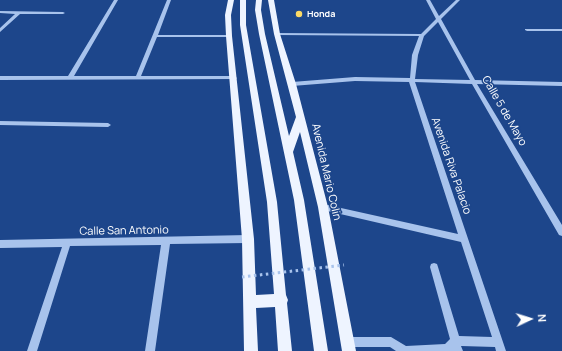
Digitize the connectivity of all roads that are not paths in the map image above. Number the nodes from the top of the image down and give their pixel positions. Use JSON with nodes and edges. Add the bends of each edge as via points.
{"nodes":[{"id":1,"x":116,"y":0,"type":"edge"},
{"id":2,"x":168,"y":0,"type":"edge"},
{"id":3,"x":231,"y":0,"type":"edge"},
{"id":4,"x":243,"y":0,"type":"edge"},
{"id":5,"x":259,"y":0,"type":"edge"},
{"id":6,"x":271,"y":0,"type":"edge"},
{"id":7,"x":428,"y":0,"type":"edge"},
{"id":8,"x":458,"y":0,"type":"edge"},
{"id":9,"x":0,"y":12,"type":"edge"},
{"id":10,"x":19,"y":13,"type":"junction"},
{"id":11,"x":63,"y":14,"type":"dead end"},
{"id":12,"x":438,"y":18,"type":"junction"},
{"id":13,"x":527,"y":30,"type":"dead end"},
{"id":14,"x":562,"y":30,"type":"edge"},
{"id":15,"x":0,"y":31,"type":"edge"},
{"id":16,"x":277,"y":34,"type":"junction"},
{"id":17,"x":422,"y":35,"type":"junction"},
{"id":18,"x":154,"y":36,"type":"junction"},
{"id":19,"x":229,"y":36,"type":"junction"},
{"id":20,"x":70,"y":78,"type":"junction"},
{"id":21,"x":138,"y":78,"type":"junction"},
{"id":22,"x":234,"y":78,"type":"junction"},
{"id":23,"x":1,"y":80,"type":"edge"},
{"id":24,"x":412,"y":82,"type":"junction"},
{"id":25,"x":474,"y":83,"type":"junction"},
{"id":26,"x":292,"y":84,"type":"junction"},
{"id":27,"x":562,"y":84,"type":"edge"},
{"id":28,"x":300,"y":117,"type":"junction"},
{"id":29,"x":0,"y":122,"type":"edge"},
{"id":30,"x":108,"y":126,"type":"dead end"},
{"id":31,"x":289,"y":150,"type":"junction"},
{"id":32,"x":323,"y":208,"type":"junction"},
{"id":33,"x":562,"y":232,"type":"edge"},
{"id":34,"x":248,"y":239,"type":"junction"},
{"id":35,"x":464,"y":239,"type":"junction"},
{"id":36,"x":166,"y":241,"type":"junction"},
{"id":37,"x":67,"y":243,"type":"junction"},
{"id":38,"x":0,"y":244,"type":"edge"},
{"id":39,"x":434,"y":267,"type":"dead end"},
{"id":40,"x":282,"y":300,"type":"junction"},
{"id":41,"x":250,"y":302,"type":"junction"},
{"id":42,"x":348,"y":346,"type":"edge"},
{"id":43,"x":392,"y":346,"type":"edge"},
{"id":44,"x":457,"y":346,"type":"edge"},
{"id":45,"x":500,"y":346,"type":"edge"},
{"id":46,"x":449,"y":350,"type":"edge"},
{"id":47,"x":32,"y":351,"type":"edge"},
{"id":48,"x":150,"y":351,"type":"edge"},
{"id":49,"x":252,"y":351,"type":"edge"},
{"id":50,"x":285,"y":351,"type":"edge"},
{"id":51,"x":321,"y":351,"type":"edge"},
{"id":52,"x":405,"y":351,"type":"edge"}],
"edges":[{"from":1,"to":20,"type":"street"},
{"from":2,"to":18,"type":"street"},
{"from":3,"to":19,"type":"main road","via":[[228,15]]},
{"from":4,"to":40,"type":"main road","via":[[243,25],[272,202]]},
{"from":5,"to":31,"type":"main road","via":[[262,34]]},
{"from":6,"to":16,"type":"main road","name":"Avenida Mario Colín"},
{"from":7,"to":12,"type":"street","name":"Calle 5 de Mayo"},
{"from":8,"to":12,"type":"street","name":"Avenida Riva Palacio"},
{"from":9,"to":10,"type":"street"},
{"from":10,"to":11,"type":"street"},
{"from":10,"to":15,"type":"street"},
{"from":12,"to":17,"type":"street","name":"Avenida Riva Palacio"},
{"from":12,"to":25,"type":"street","name":"Calle 5 de Mayo"},
{"from":13,"to":14,"type":"street"},
{"from":16,"to":17,"type":"street"},
{"from":16,"to":26,"type":"main road","name":"Avenida Mario Colín"},
{"from":17,"to":24,"type":"street","name":"Avenida Riva Palacio","via":[[415,55]]},
{"from":18,"to":19,"type":"street"},
{"from":18,"to":21,"type":"street"},
{"from":19,"to":22,"type":"main road"},
{"from":20,"to":21,"type":"street"},
{"from":20,"to":23,"type":"street"},
{"from":21,"to":22,"type":"street"},
{"from":22,"to":34,"type":"main road"},
{"from":24,"to":25,"type":"street"},
{"from":24,"to":26,"type":"street","via":[[355,79]]},
{"from":24,"to":35,"type":"street","name":"Avenida Riva Palacio"},
{"from":25,"to":27,"type":"street"},
{"from":25,"to":33,"type":"street","name":"Calle 5 de Mayo"},
{"from":26,"to":28,"type":"main road","name":"Avenida Mario Colín"},
{"from":28,"to":31,"type":"main road"},
{"from":28,"to":32,"type":"main road","name":"Avenida Mario Colín"},
{"from":29,"to":30,"type":"street"},
{"from":31,"to":51,"type":"main road","via":[[300,200]]},
{"from":32,"to":35,"type":"street"},
{"from":32,"to":42,"type":"main road","name":"Avenida Mario Colín"},
{"from":34,"to":36,"type":"street","name":"Calle San Antonio"},
{"from":34,"to":41,"type":"main road"},
{"from":35,"to":45,"type":"street","name":"Avenida Riva Palacio"},
{"from":36,"to":37,"type":"street","name":"Calle San Antonio"},
{"from":36,"to":48,"type":"street"},
{"from":37,"to":38,"type":"street","name":"Calle San Antonio"},
{"from":37,"to":47,"type":"street"},
{"from":39,"to":44,"type":"street"},
{"from":40,"to":41,"type":"main road"},
{"from":40,"to":50,"type":"main road"},
{"from":41,"to":49,"type":"main road"},
{"from":42,"to":43,"type":"street"},
{"from":43,"to":52,"type":"street"},
{"from":44,"to":45,"type":"street"},
{"from":44,"to":46,"type":"street"},
{"from":46,"to":52,"type":"street"}]}
